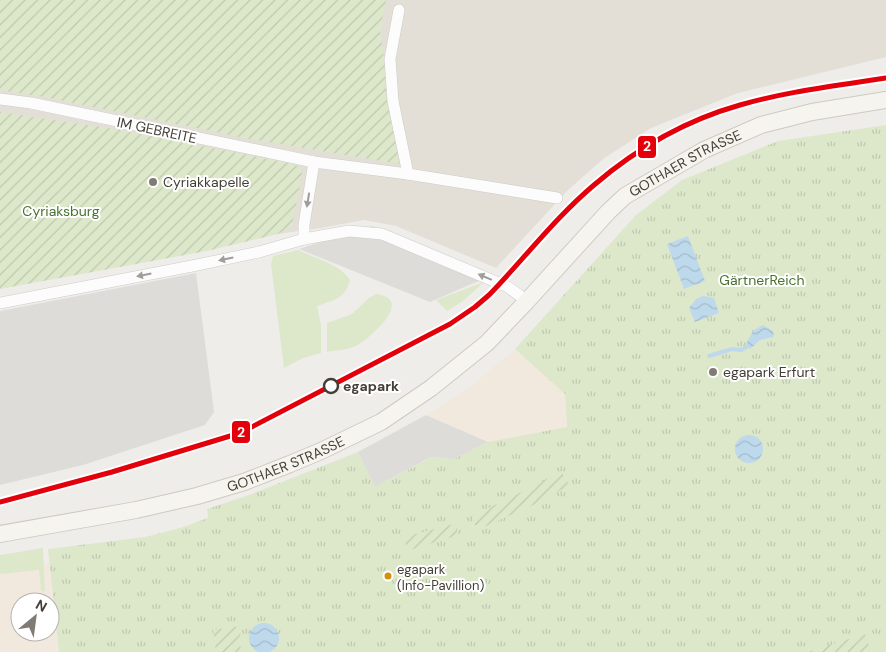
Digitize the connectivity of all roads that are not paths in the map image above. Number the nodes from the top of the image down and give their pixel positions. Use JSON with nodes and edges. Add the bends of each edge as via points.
{"nodes":[{"id":1,"x":399,"y":10,"type":"dead end"},
{"id":2,"x":0,"y":99,"type":"edge"},
{"id":3,"x":886,"y":100,"type":"edge"},
{"id":4,"x":314,"y":162,"type":"junction"},
{"id":5,"x":408,"y":174,"type":"junction"},
{"id":6,"x":557,"y":198,"type":"dead end"},
{"id":7,"x":304,"y":239,"type":"junction"},
{"id":8,"x":528,"y":301,"type":"junction"},
{"id":9,"x":0,"y":303,"type":"edge"},
{"id":10,"x":0,"y":534,"type":"edge"}],
"edges":[{"from":1,"to":5,"type":"street","via":[[390,59],[393,101]]},
{"from":2,"to":4,"type":"street","name":"IM GEBREITE"},
{"from":3,"to":8,"type":"main road","name":"GOTHAER STRASSE","via":[[812,112],[761,125],[682,162],[626,196],[608,212]]},
{"from":4,"to":5,"type":"street","name":"IM GEBREITE"},
{"from":4,"to":7,"type":"street","one_way":true},
{"from":5,"to":6,"type":"street","name":"IM GEBREITE"},
{"from":8,"to":7,"type":"street","one_way":true,"via":[[508,287],[382,234],[349,231]]},
{"from":7,"to":9,"type":"street","one_way":true,"via":[[259,252]]},
{"from":8,"to":10,"type":"main road","name":"GOTHAER STRASSE","via":[[487,343],[431,388],[382,422],[321,451],[244,482],[197,496]]}]}
